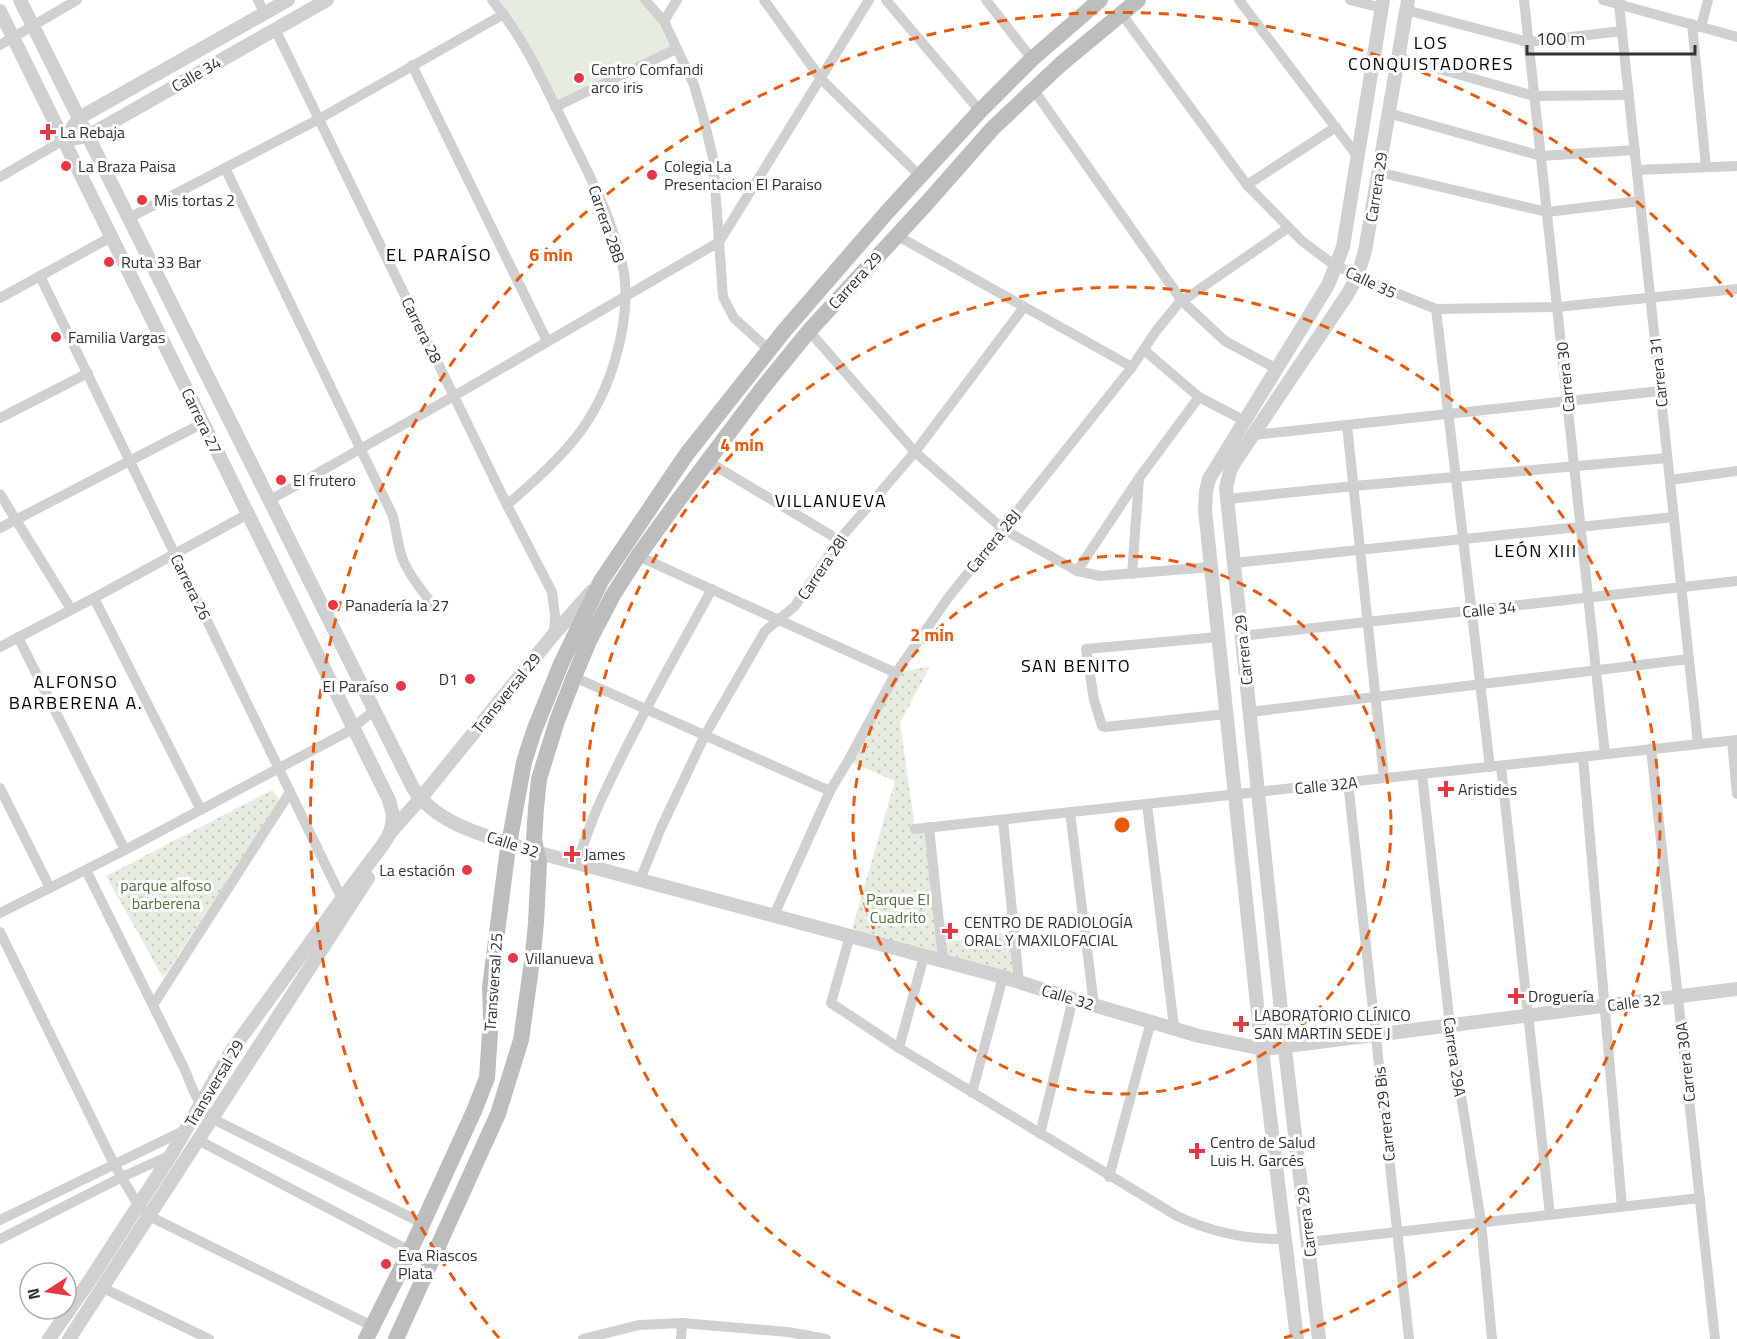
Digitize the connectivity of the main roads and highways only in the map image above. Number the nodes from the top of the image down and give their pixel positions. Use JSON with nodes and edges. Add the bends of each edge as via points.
{"nodes":[{"id":1,"x":1100,"y":0,"type":"edge"},
{"id":2,"x":1138,"y":0,"type":"edge"},
{"id":3,"x":601,"y":581,"type":"joint"},
{"id":4,"x":613,"y":595,"type":"joint"},
{"id":5,"x":369,"y":1332,"type":"edge"},
{"id":6,"x":396,"y":1339,"type":"edge"}],
"edges":[{"from":1,"to":3,"type":"main road","name":"Carrera 29","via":[[980,111],[768,349],[686,455]]},
{"from":2,"to":4,"type":"main road","name":"Carrera 29","via":[[993,128],[809,331],[707,461]]},
{"from":3,"to":5,"type":"main road","name":"Transversal 25","via":[[561,664],[524,762],[508,844],[490,987],[487,1078],[410,1251]]},
{"from":4,"to":6,"type":"main road","name":"Transversal 25","via":[[574,677],[539,779],[533,954],[521,1040],[498,1114]]}]}
